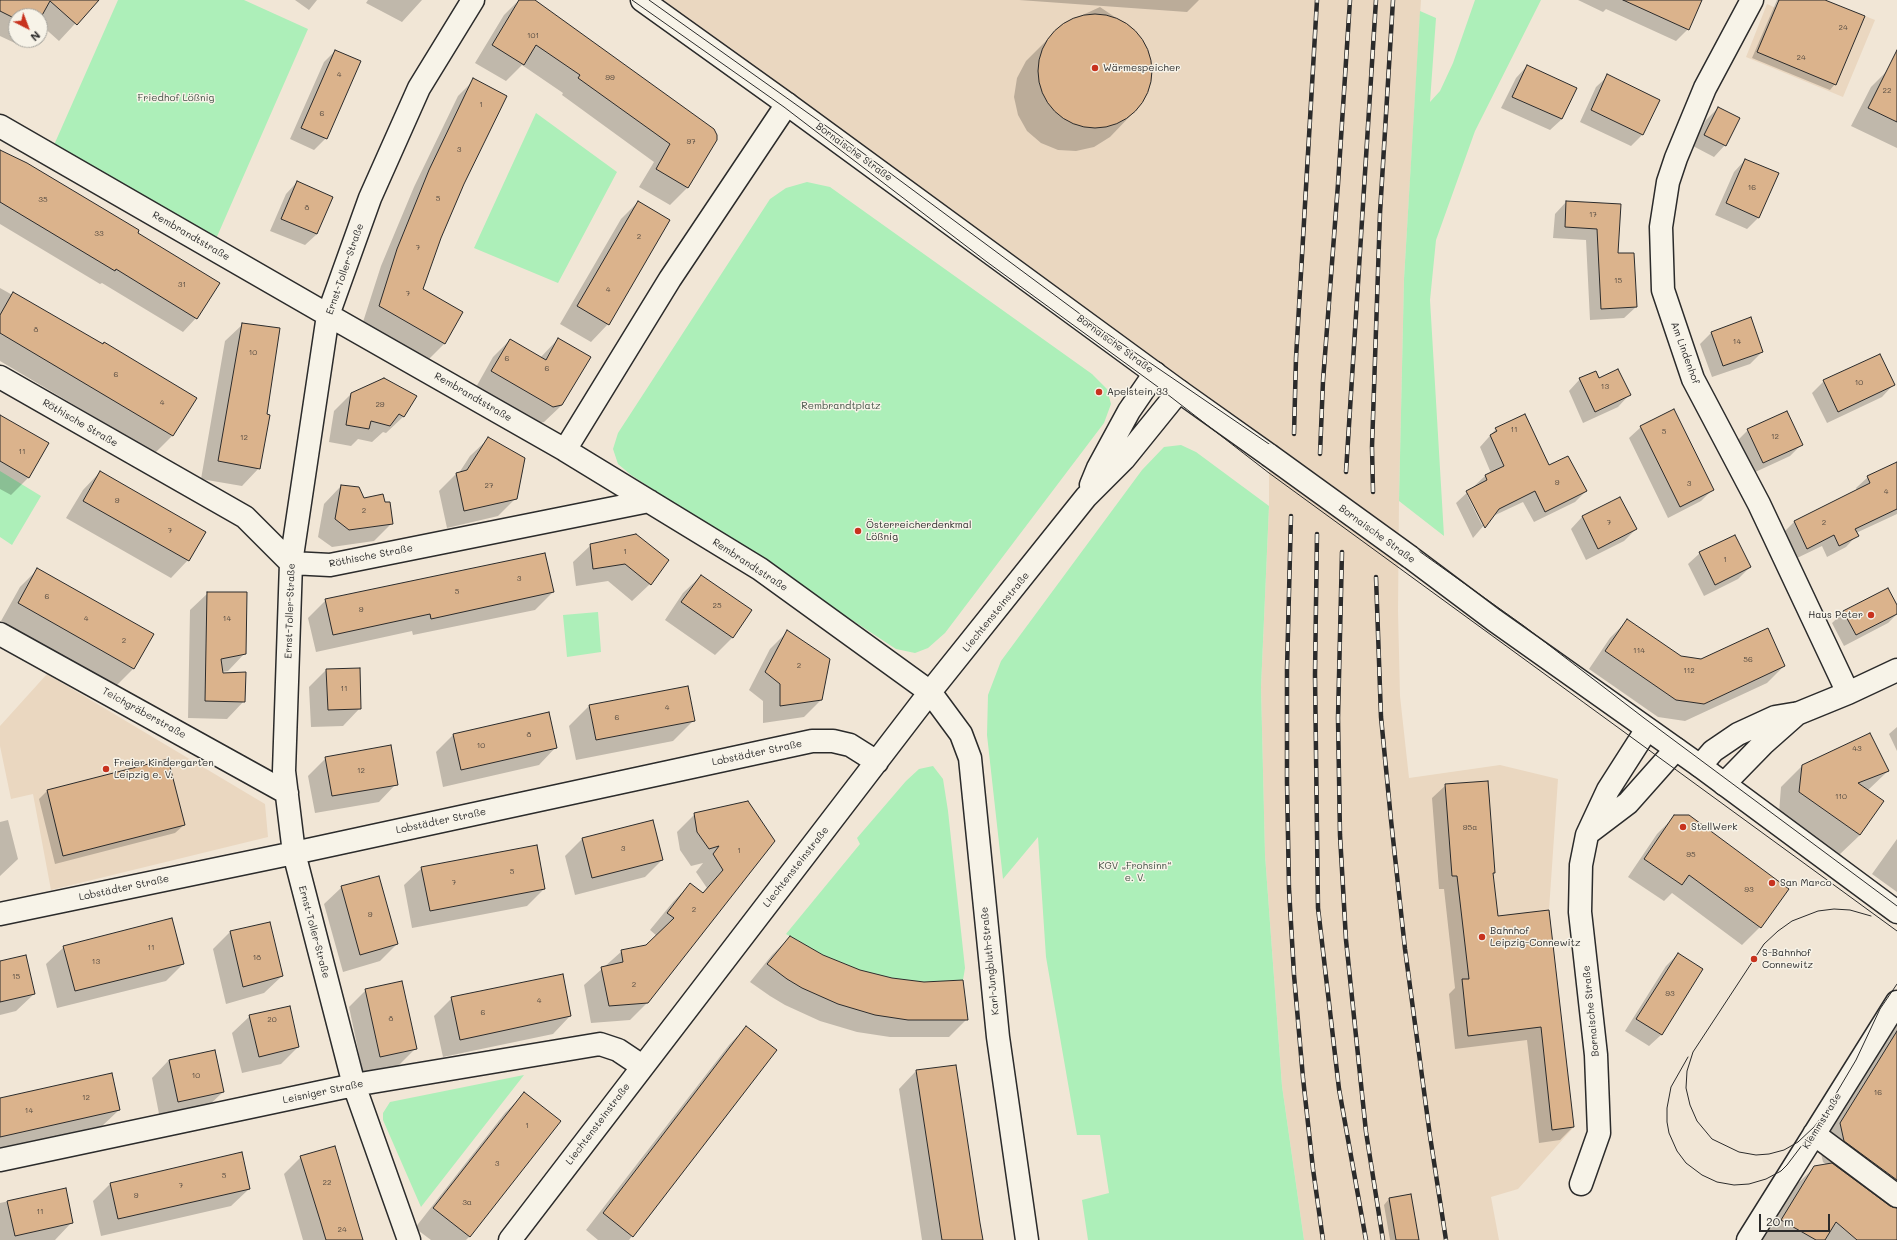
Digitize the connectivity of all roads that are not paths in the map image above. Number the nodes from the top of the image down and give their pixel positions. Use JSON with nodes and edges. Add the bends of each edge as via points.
{"nodes":[{"id":1,"x":473,"y":0,"type":"edge"},
{"id":2,"x":642,"y":0,"type":"edge"},
{"id":3,"x":1752,"y":0,"type":"edge"},
{"id":4,"x":787,"y":104,"type":"junction"},
{"id":5,"x":0,"y":126,"type":"edge"},
{"id":6,"x":328,"y":315,"type":"junction"},
{"id":7,"x":1155,"y":373,"type":"junction"},
{"id":8,"x":0,"y":377,"type":"edge"},
{"id":9,"x":1179,"y":391,"type":"junction"},
{"id":10,"x":566,"y":450,"type":"junction"},
{"id":11,"x":1086,"y":497,"type":"junction"},
{"id":12,"x":649,"y":501,"type":"junction"},
{"id":13,"x":291,"y":563,"type":"junction"},
{"id":14,"x":0,"y":634,"type":"edge"},
{"id":15,"x":1897,"y":670,"type":"edge"},
{"id":16,"x":930,"y":692,"type":"junction"},
{"id":17,"x":1848,"y":693,"type":"junction"},
{"id":18,"x":1799,"y":713,"type":"junction"},
{"id":19,"x":1647,"y":729,"type":"junction"},
{"id":20,"x":1676,"y":749,"type":"junction"},
{"id":21,"x":877,"y":762,"type":"junction"},
{"id":22,"x":1700,"y":766,"type":"junction"},
{"id":23,"x":1724,"y":784,"type":"junction"},
{"id":24,"x":287,"y":793,"type":"junction"},
{"id":25,"x":1587,"y":835,"type":"junction"},
{"id":26,"x":294,"y":853,"type":"junction"},
{"id":27,"x":1897,"y":912,"type":"edge"},
{"id":28,"x":0,"y":914,"type":"edge"},
{"id":29,"x":1897,"y":1002,"type":"edge"},
{"id":30,"x":642,"y":1066,"type":"junction"},
{"id":31,"x":354,"y":1085,"type":"junction"},
{"id":32,"x":1814,"y":1134,"type":"junction"},
{"id":33,"x":0,"y":1160,"type":"edge"},
{"id":34,"x":1580,"y":1184,"type":"dead end"},
{"id":35,"x":1897,"y":1196,"type":"edge"},
{"id":36,"x":409,"y":1240,"type":"edge"},
{"id":37,"x":510,"y":1240,"type":"edge"},
{"id":38,"x":1027,"y":1240,"type":"edge"},
{"id":39,"x":1748,"y":1240,"type":"edge"}],
"edges":[{"from":1,"to":6,"type":"street","name":"Ernst-Toller-Straße","via":[[419,88],[370,198]]},
{"from":2,"to":4,"type":"street","name":"Bornaische Straße"},
{"from":3,"to":17,"type":"street","name":"Am Lindenhof","via":[[1705,88],[1668,182],[1660,228],[1663,290],[1693,378],[1759,504]]},
{"from":4,"to":7,"type":"street","name":"Bornaische Straße"},
{"from":4,"to":10,"type":"street","via":[[670,279]]},
{"from":5,"to":6,"type":"street","name":"Rembrandtstraße"},
{"from":6,"to":10,"type":"street","name":"Rembrandtstraße"},
{"from":6,"to":13,"type":"street","name":"Ernst-Toller-Straße"},
{"from":7,"to":9,"type":"street","name":"Bornaische Straße"},
{"from":7,"to":11,"type":"street","name":"Liechtensteinstraße","via":[[1129,411],[1098,468]]},
{"from":8,"to":13,"type":"street","name":"Röthische Straße","via":[[245,517]]},
{"from":9,"to":11,"type":"street","name":"Liechtensteinstraße","via":[[1124,458]]},
{"from":9,"to":19,"type":"street","name":"Bornaische Straße","bridge":true},
{"from":10,"to":12,"type":"street","name":"Rembrandtstraße"},
{"from":11,"to":16,"type":"street","name":"Liechtensteinstraße"},
{"from":12,"to":13,"type":"street","name":"Röthische Straße","via":[[330,565]]},
{"from":12,"to":16,"type":"street","name":"Rembrandtstraße","via":[[760,569]]},
{"from":13,"to":24,"type":"street","name":"Ernst-Toller-Straße","via":[[284,771]]},
{"from":14,"to":24,"type":"street","name":"Teichgräberstraße"},
{"from":15,"to":17,"type":"street"},
{"from":16,"to":21,"type":"street","name":"Liechtensteinstraße"},
{"from":16,"to":38,"type":"street","name":"Karl-Jungbluth-Straße","via":[[961,734],[970,758],[998,1037]]},
{"from":17,"to":18,"type":"street"},
{"from":18,"to":22,"type":"street","via":[[1775,716],[1738,734],[1713,750]]},
{"from":18,"to":23,"type":"street","via":[[1763,744]]},
{"from":19,"to":20,"type":"street","name":"Bornaische Straße"},
{"from":19,"to":25,"type":"street","name":"Bornaische Straße","via":[[1608,790]]},
{"from":20,"to":22,"type":"street","name":"Bornaische Straße"},
{"from":20,"to":25,"type":"street","via":[[1628,803]]},
{"from":21,"to":26,"type":"street","name":"Lobstädter Straße","via":[[850,745],[833,741],[812,741]]},
{"from":21,"to":30,"type":"street","name":"Liechtensteinstraße"},
{"from":22,"to":23,"type":"street","name":"Bornaische Straße"},
{"from":23,"to":27,"type":"street","name":"Bornaische Straße"},
{"from":24,"to":26,"type":"street","name":"Ernst-Toller-Straße"},
{"from":25,"to":34,"type":"street","name":"Bornaische Straße","via":[[1581,865],[1580,912],[1596,1055],[1599,1133]]},
{"from":26,"to":28,"type":"street","name":"Lobstädter Straße"},
{"from":26,"to":31,"type":"street","name":"Ernst-Toller-Straße"},
{"from":29,"to":32,"type":"street","name":"Klemmstraße"},
{"from":30,"to":31,"type":"street","name":"Leisniger Straße","via":[[618,1050],[600,1044]]},
{"from":30,"to":37,"type":"street","name":"Liechtensteinstraße"},
{"from":31,"to":33,"type":"street","name":"Leisniger Straße"},
{"from":31,"to":36,"type":"street","name":"Ernst-Toller-Straße"},
{"from":32,"to":35,"type":"street"},
{"from":32,"to":39,"type":"street","name":"Klemmstraße"}]}
